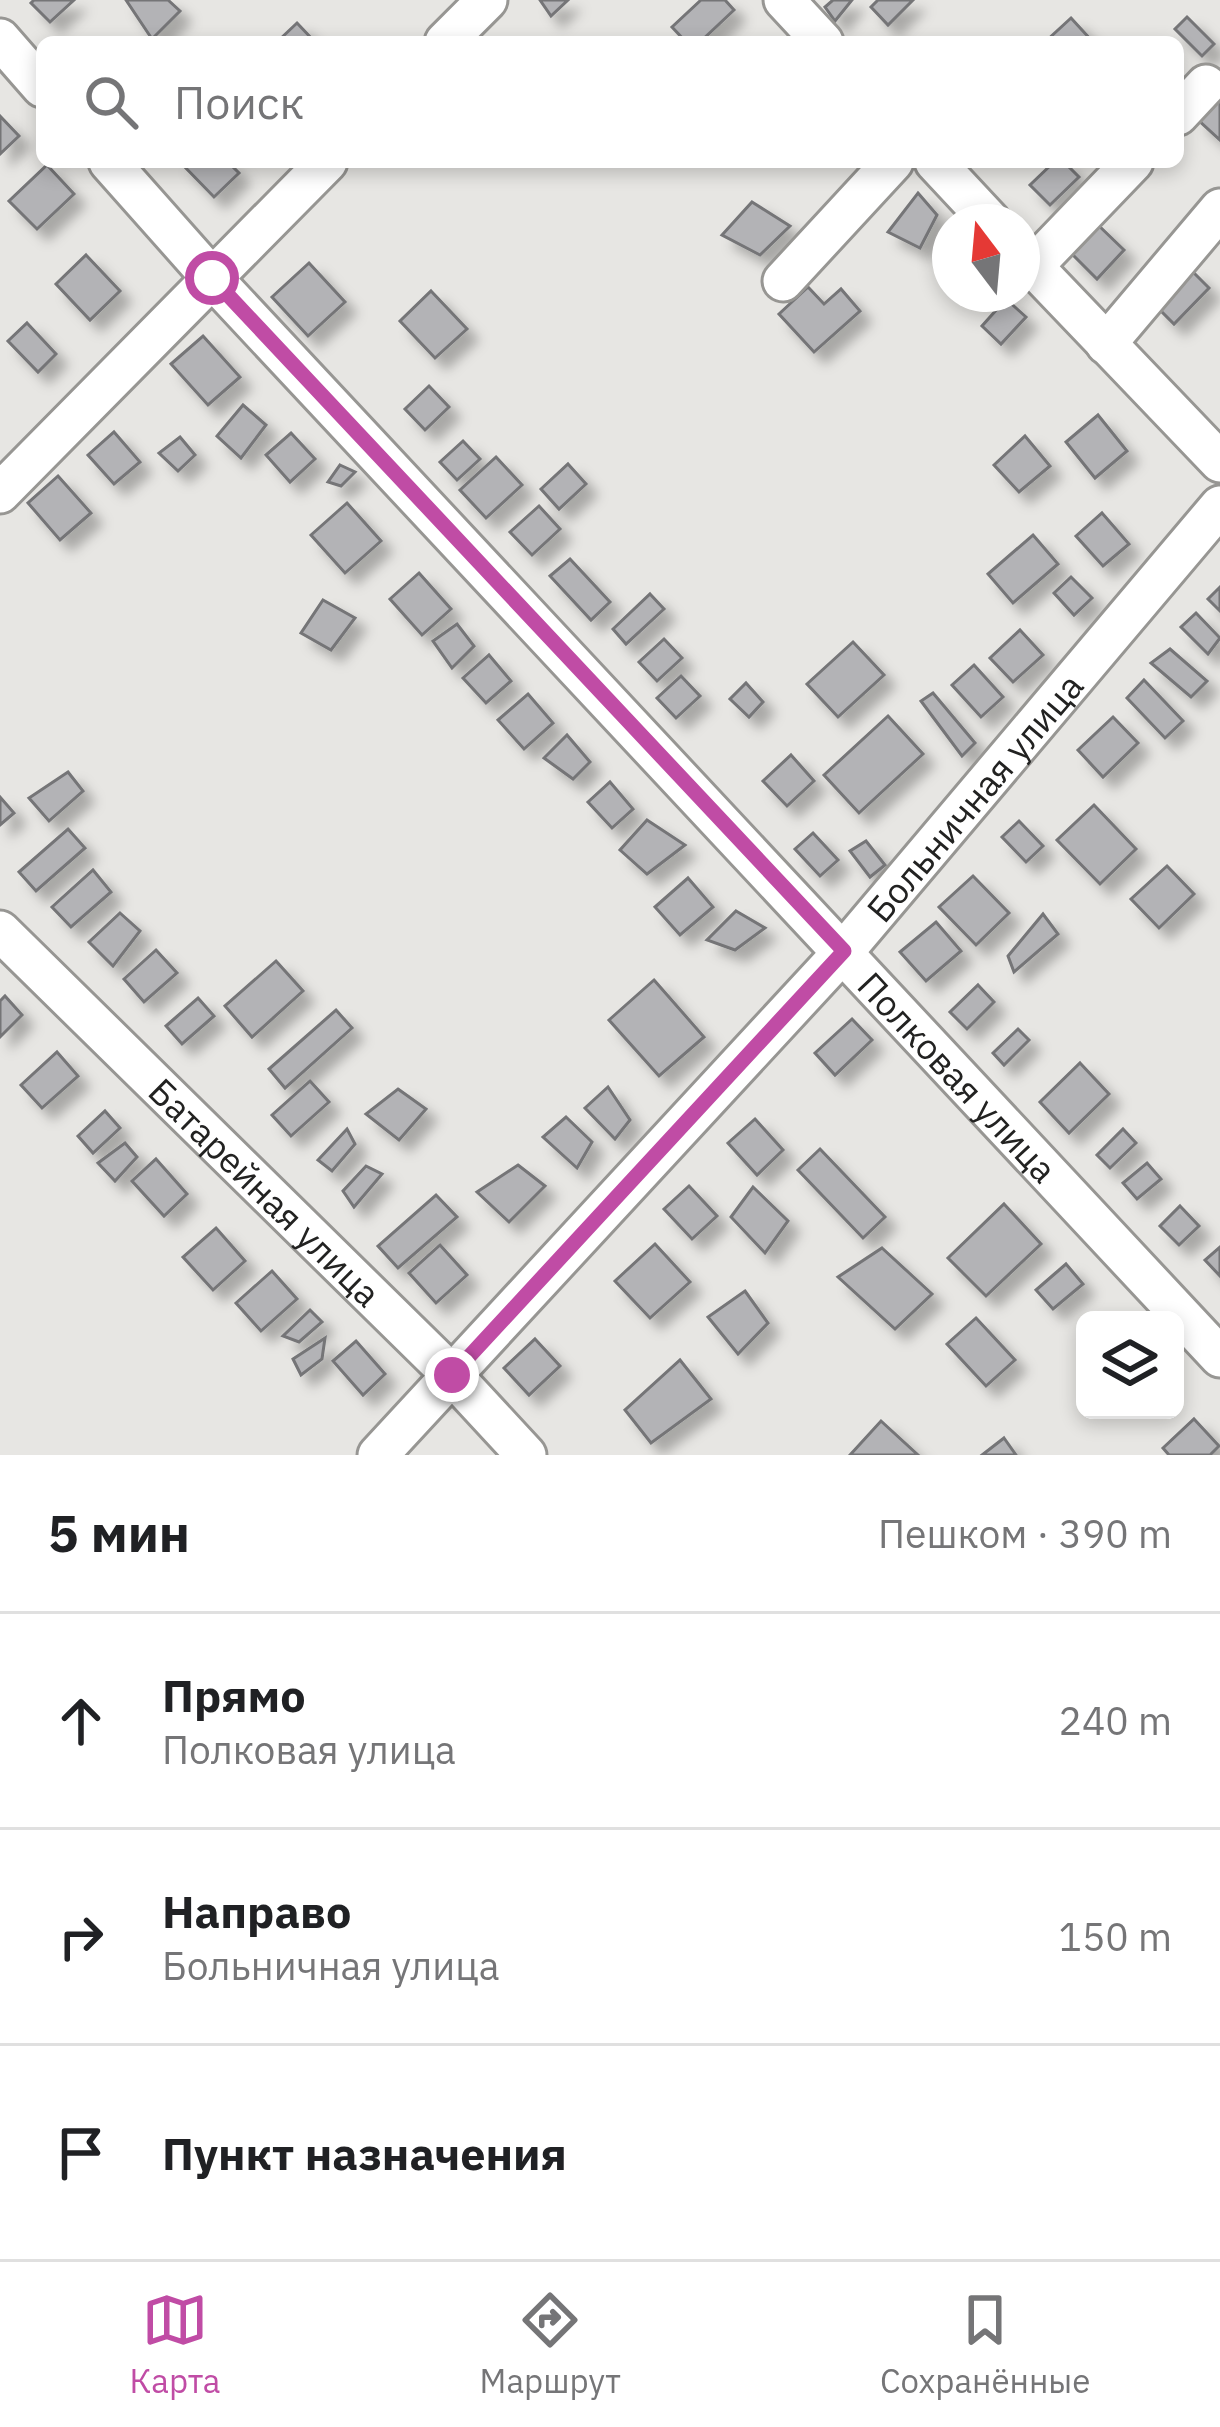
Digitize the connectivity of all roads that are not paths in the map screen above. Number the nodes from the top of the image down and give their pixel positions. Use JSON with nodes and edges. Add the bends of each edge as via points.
{"nodes":[{"id":1,"x":487,"y":0,"type":"edge"},
{"id":2,"x":784,"y":0,"type":"edge"},
{"id":3,"x":452,"y":36,"type":"edge"},
{"id":4,"x":817,"y":36,"type":"edge"},
{"id":5,"x":0,"y":39,"type":"edge"},
{"id":6,"x":36,"y":80,"type":"edge"},
{"id":7,"x":1206,"y":86,"type":"dead end"},
{"id":8,"x":1184,"y":109,"type":"edge"},
{"id":9,"x":114,"y":168,"type":"edge"},
{"id":10,"x":321,"y":168,"type":"edge"},
{"id":11,"x":887,"y":168,"type":"edge"},
{"id":12,"x":941,"y":168,"type":"edge"},
{"id":13,"x":1127,"y":168,"type":"edge"},
{"id":14,"x":975,"y":204,"type":"edge"},
{"id":15,"x":1220,"y":209,"type":"edge"},
{"id":16,"x":1040,"y":250,"type":"edge"},
{"id":17,"x":1040,"y":274,"type":"edge"},
{"id":18,"x":212,"y":278,"type":"junction"},
{"id":19,"x":783,"y":281,"type":"dead end"},
{"id":20,"x":1106,"y":344,"type":"junction"},
{"id":21,"x":1220,"y":462,"type":"edge"},
{"id":22,"x":0,"y":493,"type":"edge"},
{"id":23,"x":1220,"y":506,"type":"edge"},
{"id":24,"x":0,"y":932,"type":"edge"},
{"id":25,"x":844,"y":951,"type":"junction"},
{"id":26,"x":1220,"y":1358,"type":"edge"},
{"id":27,"x":452,"y":1375,"type":"junction"},
{"id":28,"x":378,"y":1455,"type":"edge"},
{"id":29,"x":526,"y":1455,"type":"edge"}],
"edges":[{"from":1,"to":3,"type":"street"},
{"from":2,"to":4,"type":"street"},
{"from":5,"to":6,"type":"street"},
{"from":7,"to":8,"type":"street"},
{"from":9,"to":18,"type":"street","name":"Полковая улица"},
{"from":10,"to":18,"type":"street"},
{"from":11,"to":19,"type":"street"},
{"from":12,"to":14,"type":"street"},
{"from":13,"to":16,"type":"street"},
{"from":15,"to":20,"type":"street"},
{"from":17,"to":20,"type":"street"},
{"from":18,"to":22,"type":"street"},
{"from":18,"to":25,"type":"street","name":"Полковая улица"},
{"from":20,"to":21,"type":"street"},
{"from":23,"to":25,"type":"street","name":"Больничная улица"},
{"from":24,"to":27,"type":"street","name":"Батарейная улица"},
{"from":25,"to":26,"type":"street","name":"Полковая улица"},
{"from":25,"to":27,"type":"street","name":"Больничная улица"},
{"from":27,"to":28,"type":"street","name":"Больничная улица"},
{"from":27,"to":29,"type":"street","name":"Батарейная улица"}]}
